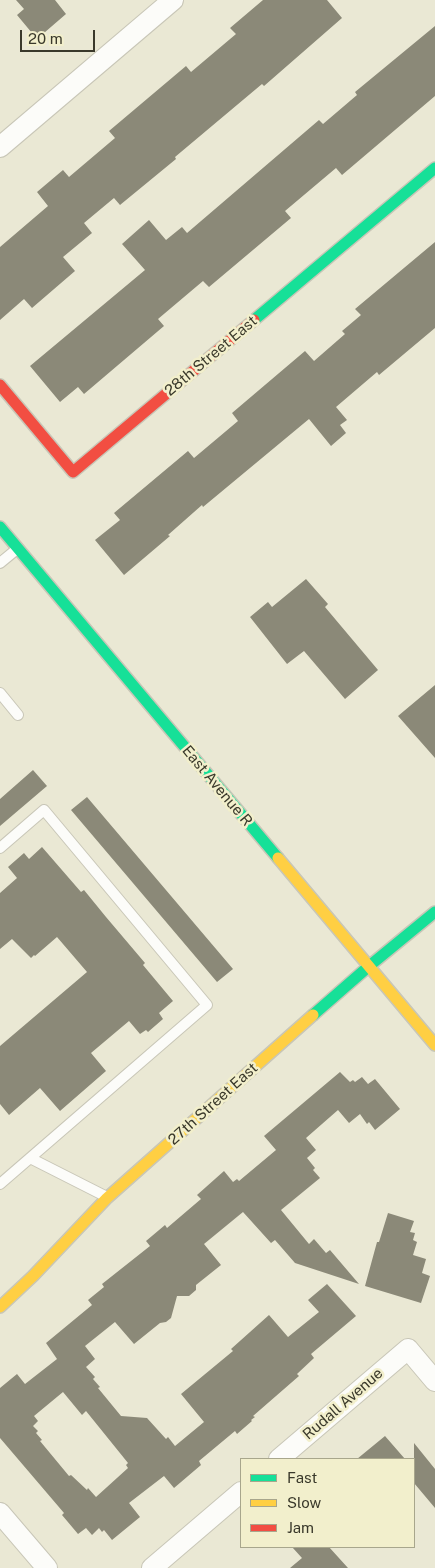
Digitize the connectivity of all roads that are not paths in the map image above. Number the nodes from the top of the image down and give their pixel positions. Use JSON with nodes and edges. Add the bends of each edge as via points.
{"nodes":[{"id":1,"x":173,"y":0,"type":"edge"},
{"id":2,"x":0,"y":147,"type":"edge"},
{"id":3,"x":435,"y":168,"type":"edge"},
{"id":4,"x":0,"y":385,"type":"edge"},
{"id":5,"x":0,"y":527,"type":"edge"},
{"id":6,"x":18,"y":548,"type":"junction"},
{"id":7,"x":0,"y":563,"type":"edge"},
{"id":8,"x":0,"y":693,"type":"edge"},
{"id":9,"x":18,"y":716,"type":"dead end"},
{"id":10,"x":0,"y":848,"type":"edge"},
{"id":11,"x":435,"y":912,"type":"edge"},
{"id":12,"x":368,"y":967,"type":"junction"},
{"id":13,"x":435,"y":1045,"type":"edge"},
{"id":14,"x":30,"y":1158,"type":"junction"},
{"id":15,"x":0,"y":1184,"type":"edge"},
{"id":16,"x":107,"y":1198,"type":"junction"},
{"id":17,"x":0,"y":1307,"type":"edge"},
{"id":18,"x":435,"y":1381,"type":"edge"},
{"id":19,"x":280,"y":1458,"type":"edge"},
{"id":20,"x":240,"y":1493,"type":"edge"},
{"id":21,"x":0,"y":1513,"type":"edge"},
{"id":22,"x":47,"y":1568,"type":"edge"},
{"id":23,"x":152,"y":1568,"type":"edge"}],
"edges":[{"from":1,"to":2,"type":"street"},
{"from":3,"to":4,"type":"street","name":"28th Street East","via":[[72,472]]},
{"from":5,"to":6,"type":"street","name":"East Avenue R"},
{"from":6,"to":7,"type":"lane"},
{"from":6,"to":12,"type":"street","name":"East Avenue R"},
{"from":8,"to":9,"type":"lane"},
{"from":10,"to":14,"type":"lane","via":[[44,810],[208,1005]]},
{"from":11,"to":12,"type":"street","name":"27th Street East"},
{"from":12,"to":13,"type":"street","name":"East Avenue R"},
{"from":12,"to":16,"type":"street","name":"27th Street East"},
{"from":14,"to":15,"type":"lane"},
{"from":14,"to":16,"type":"lane"},
{"from":16,"to":17,"type":"street","name":"27th Street East"},
{"from":18,"to":19,"type":"street","name":"Rudall Avenue","via":[[408,1349]]},
{"from":20,"to":23,"type":"street"},
{"from":21,"to":22,"type":"street"}]}
